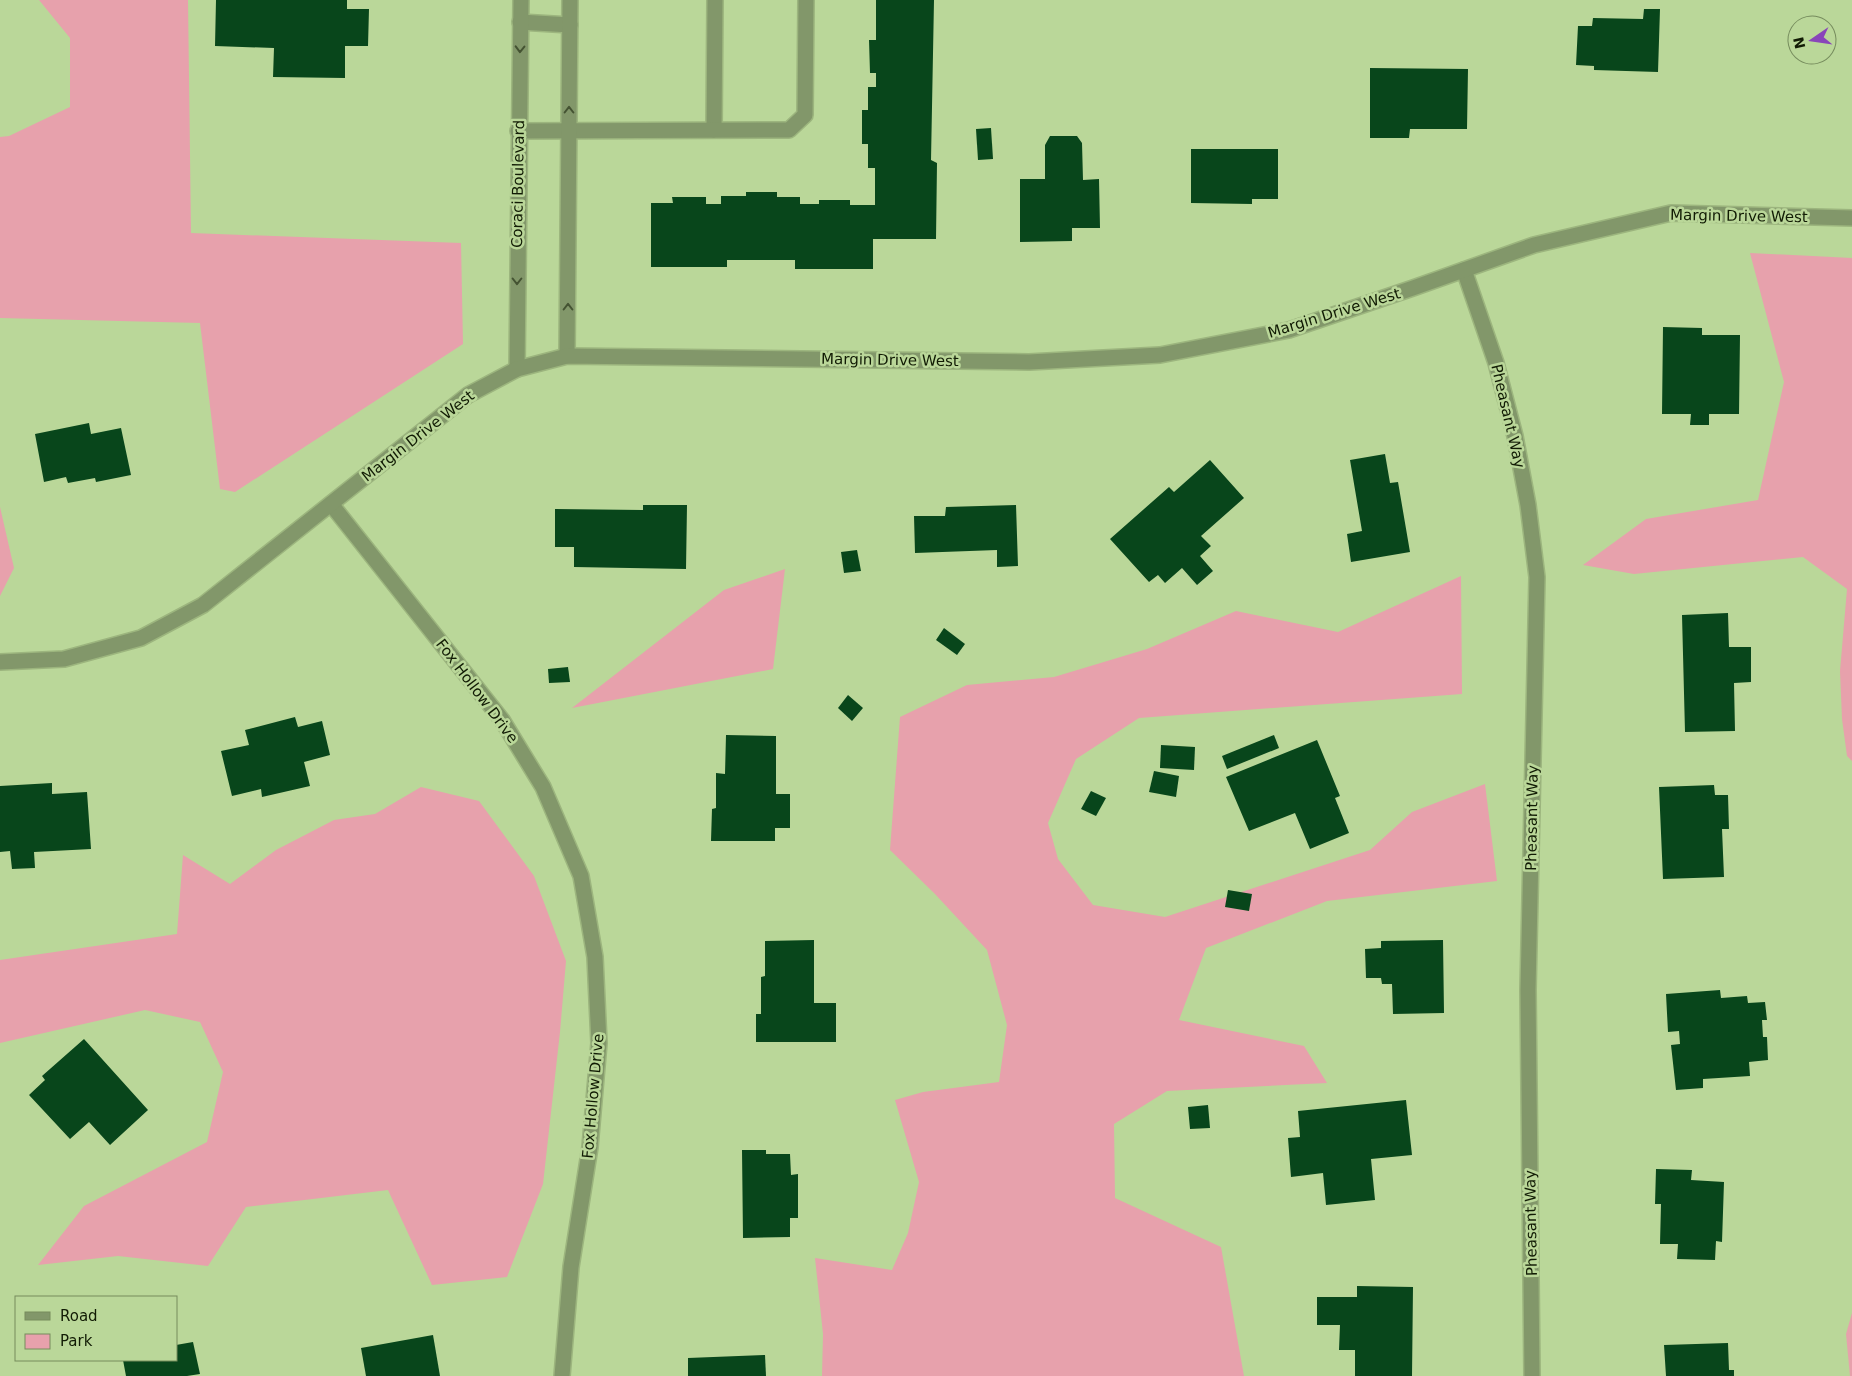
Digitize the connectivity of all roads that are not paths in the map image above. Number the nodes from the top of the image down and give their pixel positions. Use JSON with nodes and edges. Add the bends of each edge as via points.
{"nodes":[{"id":1,"x":521,"y":0,"type":"edge"},
{"id":2,"x":570,"y":0,"type":"edge"},
{"id":3,"x":715,"y":0,"type":"edge"},
{"id":4,"x":806,"y":0,"type":"edge"},
{"id":5,"x":520,"y":22,"type":"junction"},
{"id":6,"x":570,"y":25,"type":"junction"},
{"id":7,"x":714,"y":130,"type":"junction"},
{"id":8,"x":518,"y":131,"type":"junction"},
{"id":9,"x":569,"y":131,"type":"junction"},
{"id":10,"x":1852,"y":218,"type":"edge"},
{"id":11,"x":1464,"y":270,"type":"junction"},
{"id":12,"x":567,"y":356,"type":"junction"},
{"id":13,"x":516,"y":368,"type":"junction"},
{"id":14,"x":331,"y":504,"type":"junction"},
{"id":15,"x":0,"y":662,"type":"edge"},
{"id":16,"x":562,"y":1376,"type":"edge"},
{"id":17,"x":1532,"y":1376,"type":"edge"}],
"edges":[{"from":1,"to":5,"type":"street","name":"Coraci Boulevard"},
{"from":2,"to":6,"type":"street"},
{"from":3,"to":7,"type":"street"},
{"from":4,"to":7,"type":"street","via":[[805,115],[789,130]]},
{"from":5,"to":6,"type":"street"},
{"from":5,"to":8,"type":"street","name":"Coraci Boulevard","one_way":true},
{"from":9,"to":6,"type":"street","one_way":true},
{"from":7,"to":9,"type":"street"},
{"from":8,"to":9,"type":"street"},
{"from":8,"to":13,"type":"street","name":"Coraci Boulevard","one_way":true},
{"from":12,"to":9,"type":"street","one_way":true},
{"from":10,"to":11,"type":"street","name":"Margin Drive West","via":[[1671,213],[1534,244]]},
{"from":11,"to":12,"type":"street","name":"Margin Drive West","via":[[1289,330],[1160,355],[1029,362]]},
{"from":11,"to":17,"type":"street","name":"Pheasant Way","via":[[1496,363],[1515,436],[1537,577],[1528,990]]},
{"from":12,"to":13,"type":"street","name":"Margin Drive West"},
{"from":13,"to":14,"type":"street","name":"Margin Drive West","via":[[468,395]]},
{"from":14,"to":15,"type":"street","name":"Margin Drive West","via":[[203,605],[141,638],[64,659]]},
{"from":14,"to":16,"type":"street","name":"Fox Hollow Drive","via":[[502,720],[544,787],[581,876],[595,957],[599,1043],[590,1148],[571,1268]]}]}
